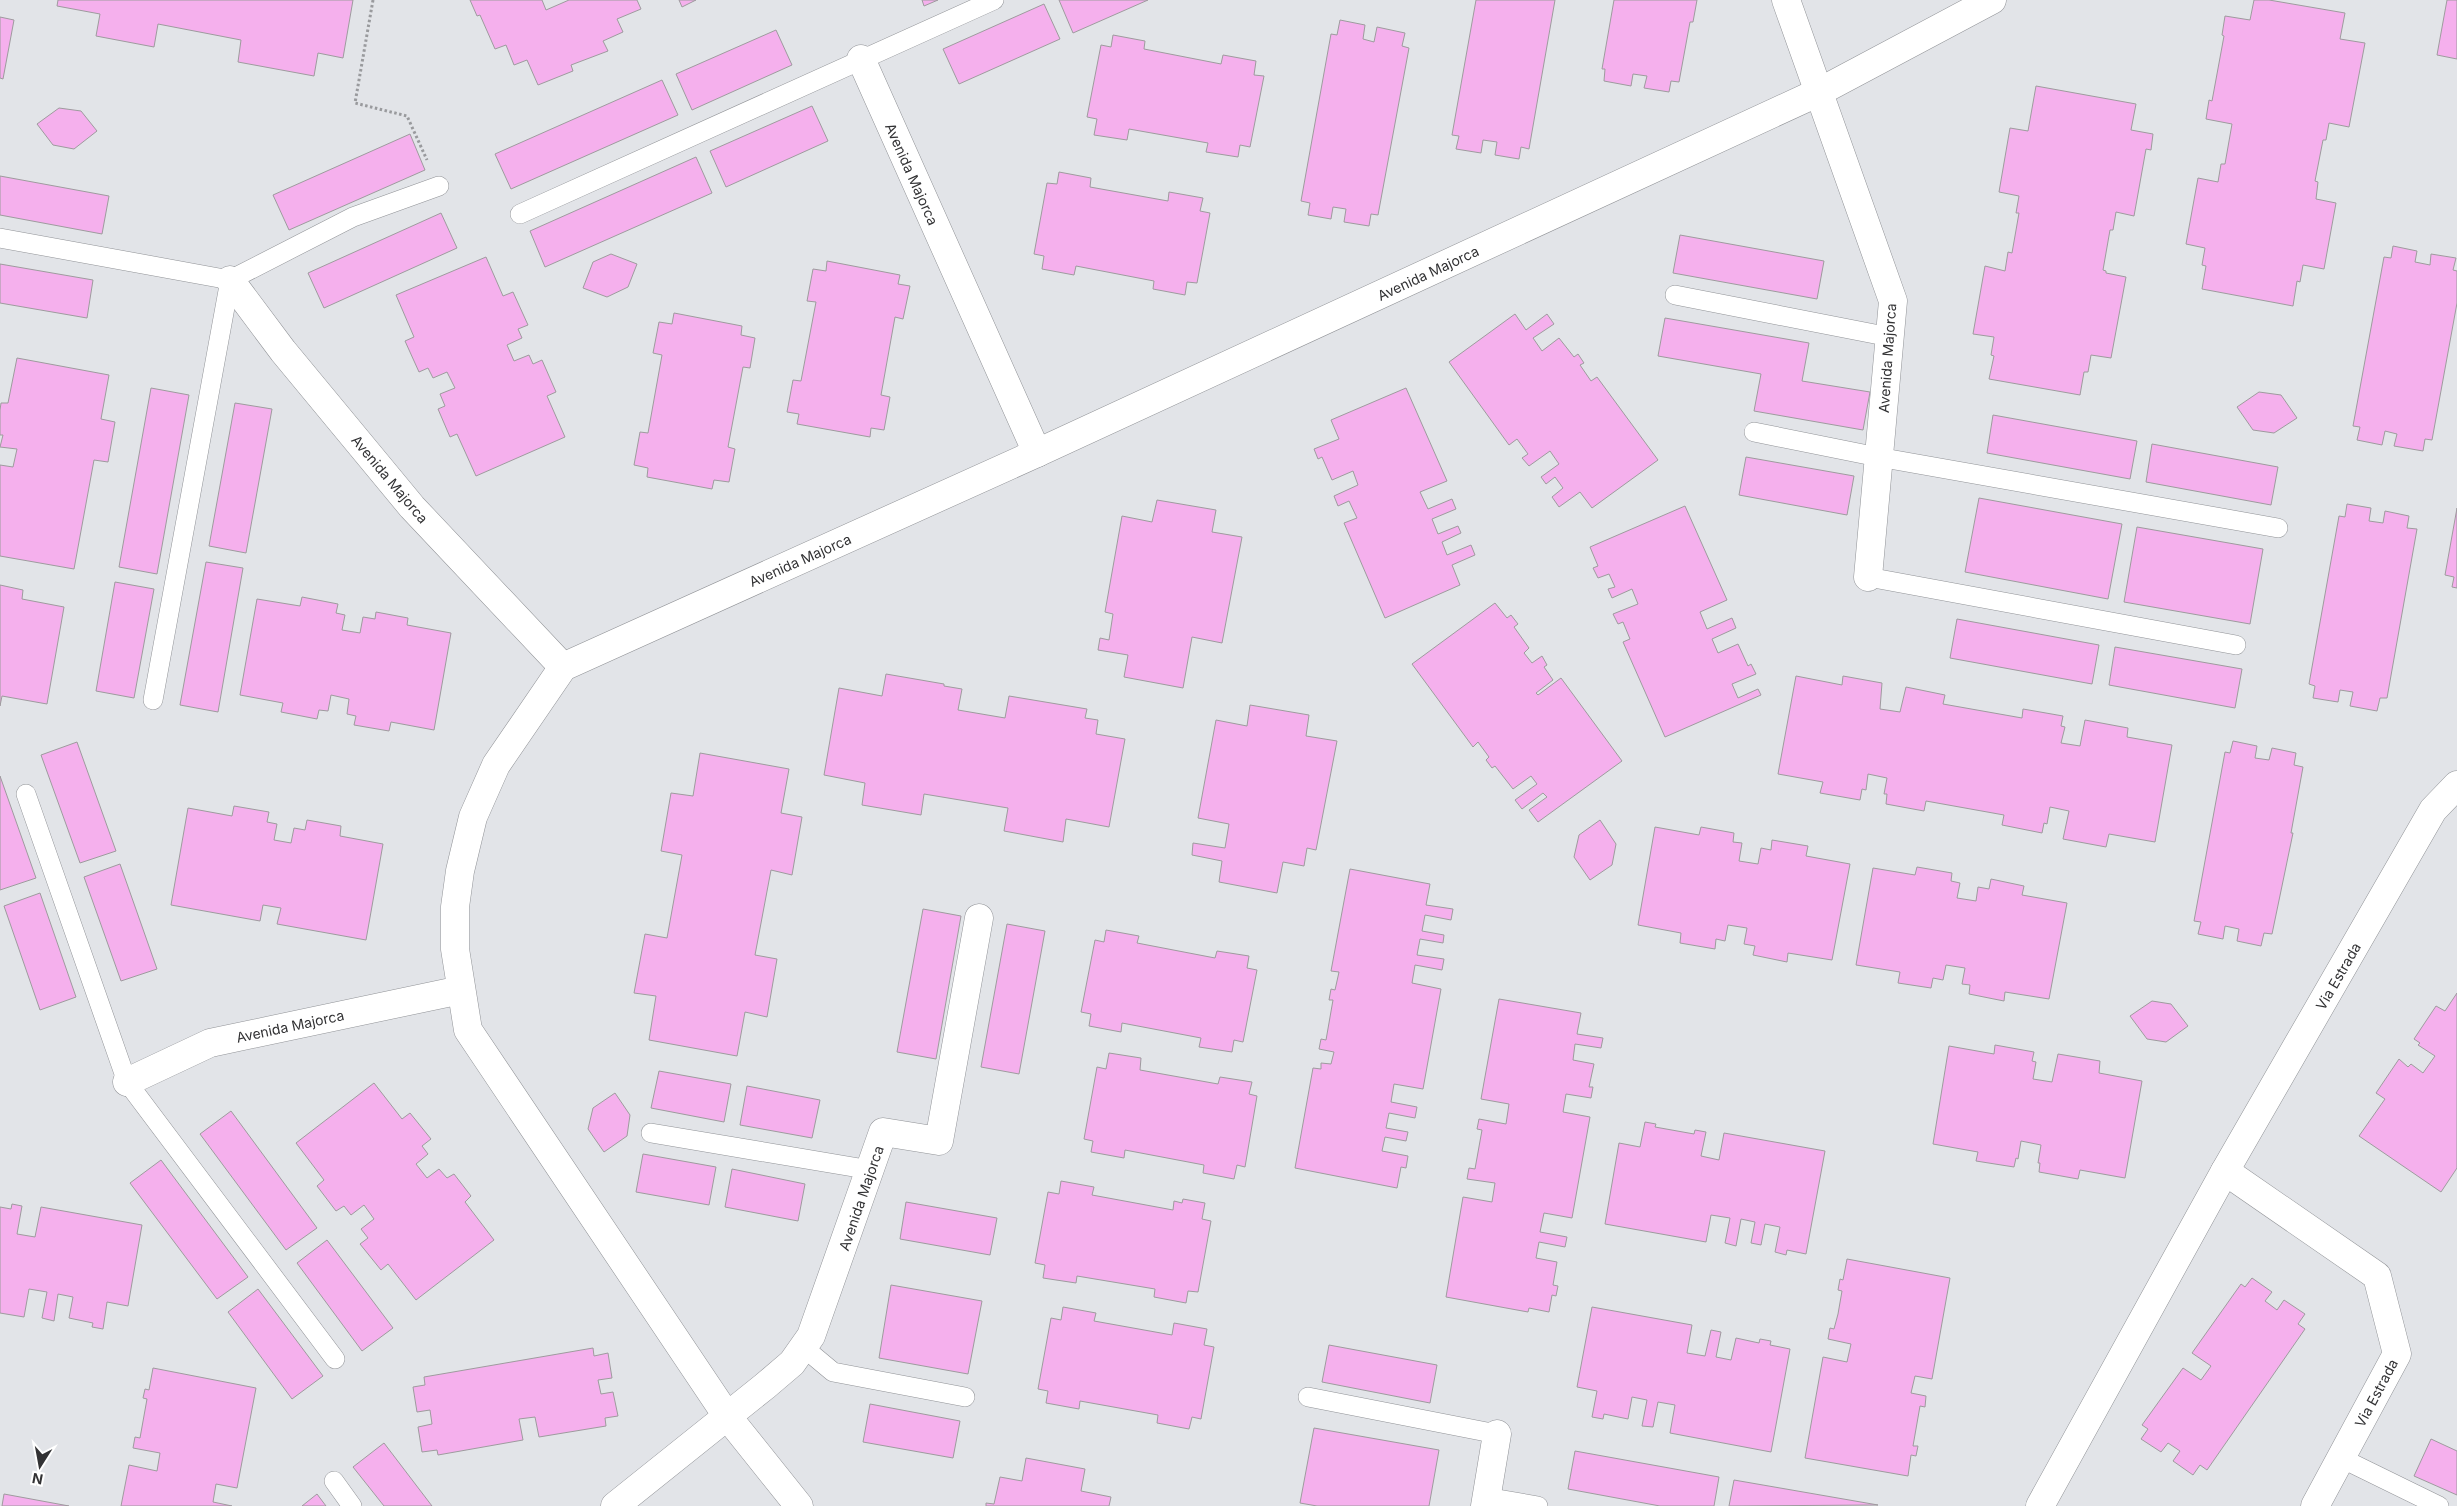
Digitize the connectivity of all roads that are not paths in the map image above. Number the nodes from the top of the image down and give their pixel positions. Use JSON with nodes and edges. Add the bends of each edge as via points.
{"nodes":[{"id":1,"x":994,"y":0,"type":"edge"},
{"id":2,"x":1786,"y":0,"type":"edge"},
{"id":3,"x":1992,"y":0,"type":"edge"},
{"id":4,"x":861,"y":59,"type":"junction"},
{"id":5,"x":1819,"y":92,"type":"junction"},
{"id":6,"x":439,"y":186,"type":"road end"},
{"id":7,"x":520,"y":214,"type":"dead end"},
{"id":8,"x":0,"y":238,"type":"edge"},
{"id":9,"x":230,"y":280,"type":"junction"},
{"id":10,"x":1675,"y":295,"type":"dead end"},
{"id":11,"x":1890,"y":337,"type":"junction"},
{"id":12,"x":1754,"y":432,"type":"dead end"},
{"id":13,"x":1037,"y":453,"type":"junction"},
{"id":14,"x":1878,"y":457,"type":"junction"},
{"id":15,"x":2278,"y":528,"type":"dead end"},
{"id":16,"x":1868,"y":577,"type":"joint"},
{"id":17,"x":2236,"y":645,"type":"dead end"},
{"id":18,"x":563,"y":667,"type":"junction"},
{"id":19,"x":152,"y":700,"type":"dead end"},
{"id":20,"x":2457,"y":785,"type":"edge"},
{"id":21,"x":26,"y":794,"type":"dead end"},
{"id":22,"x":979,"y":918,"type":"dead end"},
{"id":23,"x":461,"y":990,"type":"junction"},
{"id":24,"x":127,"y":1082,"type":"junction"},
{"id":25,"x":651,"y":1133,"type":"dead end"},
{"id":26,"x":871,"y":1170,"type":"junction"},
{"id":27,"x":2225,"y":1171,"type":"junction"},
{"id":28,"x":803,"y":1347,"type":"junction"},
{"id":29,"x":335,"y":1359,"type":"dead end"},
{"id":30,"x":965,"y":1397,"type":"dead end"},
{"id":31,"x":1308,"y":1397,"type":"dead end"},
{"id":32,"x":727,"y":1416,"type":"junction"},
{"id":33,"x":1497,"y":1434,"type":"joint"},
{"id":34,"x":2341,"y":1458,"type":"junction"},
{"id":35,"x":334,"y":1481,"type":"dead end"},
{"id":36,"x":1486,"y":1501,"type":"edge"},
{"id":37,"x":352,"y":1506,"type":"edge"},
{"id":38,"x":615,"y":1506,"type":"edge"},
{"id":39,"x":799,"y":1506,"type":"edge"},
{"id":40,"x":1538,"y":1506,"type":"edge"},
{"id":41,"x":2040,"y":1506,"type":"edge"},
{"id":42,"x":2315,"y":1506,"type":"edge"},
{"id":43,"x":2439,"y":1506,"type":"edge"}],
"edges":[{"from":1,"to":4,"type":"lane"},
{"from":2,"to":5,"type":"street","name":"Avenida Majorca"},
{"from":3,"to":5,"type":"street","name":"Avenida Majorca"},
{"from":4,"to":7,"type":"lane"},
{"from":4,"to":13,"type":"street","name":"Avenida Majorca"},
{"from":5,"to":11,"type":"street","name":"Avenida Majorca","via":[[1893,301]]},
{"from":5,"to":13,"type":"street","name":"Avenida Majorca"},
{"from":6,"to":9,"type":"lane","via":[[353,216]]},
{"from":8,"to":9,"type":"lane"},
{"from":9,"to":18,"type":"street","name":"Avenida Majorca","via":[[283,351],[412,507]]},
{"from":9,"to":19,"type":"lane"},
{"from":10,"to":11,"type":"lane"},
{"from":11,"to":14,"type":"street","name":"Avenida Majorca"},
{"from":12,"to":14,"type":"lane"},
{"from":13,"to":18,"type":"street","name":"Avenida Majorca"},
{"from":14,"to":15,"type":"lane"},
{"from":14,"to":16,"type":"street","name":"Avenida Majorca"},
{"from":16,"to":17,"type":"lane"},
{"from":18,"to":23,"type":"street","via":[[496,765],[473,817],[455,907]]},
{"from":20,"to":27,"type":"street","name":"Via Estrada","via":[[2433,810]]},
{"from":21,"to":24,"type":"lane"},
{"from":22,"to":26,"type":"street","name":"Avenida Majorca","via":[[939,1141],[883,1132]]},
{"from":23,"to":24,"type":"street","name":"Avenida Majorca","via":[[210,1043]]},
{"from":23,"to":32,"type":"street","via":[[468,1030]]},
{"from":24,"to":29,"type":"lane"},
{"from":25,"to":26,"type":"lane"},
{"from":26,"to":28,"type":"street","name":"Avenida Majorca","via":[[811,1336]]},
{"from":27,"to":34,"type":"street","name":"Via Estrada","via":[[2377,1276],[2397,1354]]},
{"from":27,"to":41,"type":"street","name":"Via Estrada"},
{"from":28,"to":30,"type":"lane","via":[[833,1372]]},
{"from":28,"to":32,"type":"street","name":"Avenida Majorca","via":[[792,1363]]},
{"from":31,"to":33,"type":"lane"},
{"from":32,"to":38,"type":"street","name":"Avenida Majorca"},
{"from":32,"to":39,"type":"street"},
{"from":33,"to":36,"type":"street"},
{"from":34,"to":42,"type":"street","name":"Via Estrada"},
{"from":34,"to":43,"type":"lane"},
{"from":35,"to":37,"type":"lane"},
{"from":36,"to":40,"type":"lane"}]}
